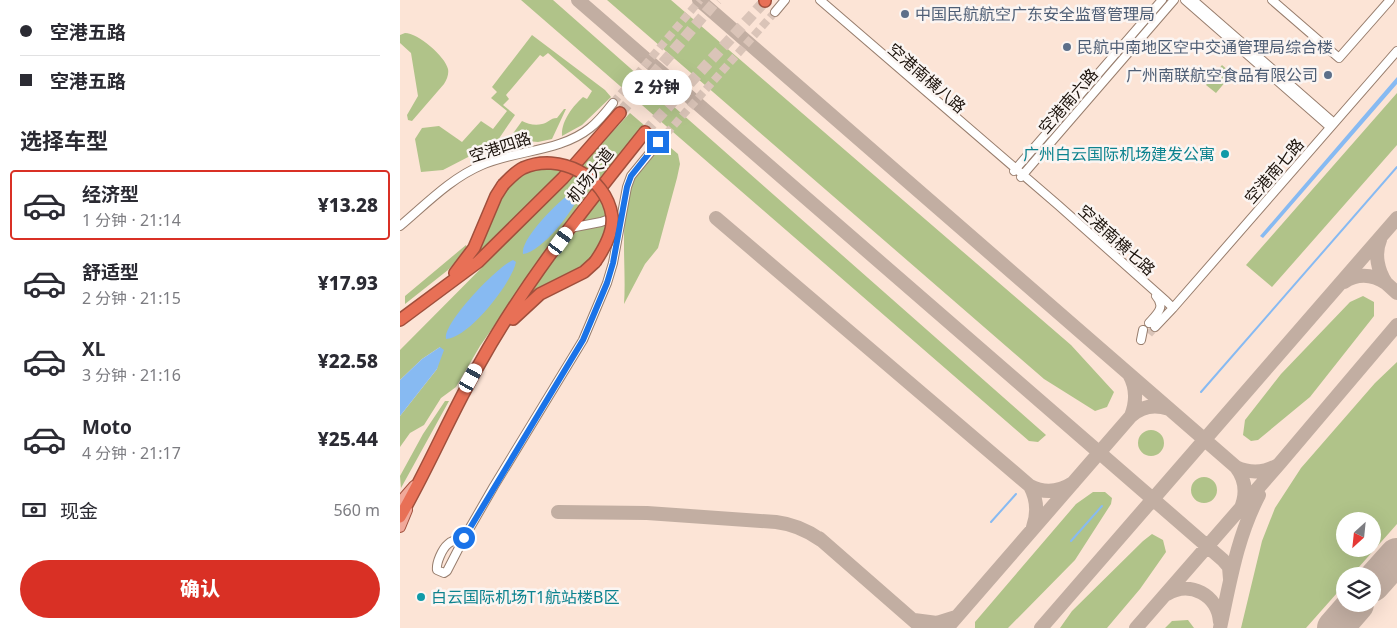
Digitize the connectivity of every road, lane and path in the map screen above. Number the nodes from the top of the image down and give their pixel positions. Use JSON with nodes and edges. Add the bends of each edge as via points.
{"nodes":[{"id":1,"x":786,"y":0,"type":"edge"},
{"id":2,"x":815,"y":0,"type":"edge"},
{"id":3,"x":820,"y":0,"type":"edge"},
{"id":4,"x":1162,"y":0,"type":"edge"},
{"id":5,"x":1174,"y":0,"type":"edge"},
{"id":6,"x":1184,"y":0,"type":"edge"},
{"id":7,"x":1193,"y":0,"type":"edge"},
{"id":8,"x":1272,"y":0,"type":"edge"},
{"id":9,"x":1390,"y":0,"type":"edge"},
{"id":10,"x":775,"y":12,"type":"tunnel mouth"},
{"id":11,"x":1397,"y":51,"type":"edge"},
{"id":12,"x":617,"y":108,"type":"joint"},
{"id":13,"x":1332,"y":125,"type":"junction"},
{"id":14,"x":645,"y":132,"type":"tunnel mouth"},
{"id":15,"x":658,"y":142,"type":"tunnel mouth"},
{"id":16,"x":1015,"y":170,"type":"junction"},
{"id":17,"x":1022,"y":176,"type":"junction"},
{"id":18,"x":622,"y":214,"type":"junction"},
{"id":19,"x":601,"y":222,"type":"junction"},
{"id":20,"x":400,"y":226,"type":"edge"},
{"id":21,"x":570,"y":228,"type":"junction"},
{"id":22,"x":619,"y":236,"type":"junction"},
{"id":23,"x":443,"y":288,"type":"junction"},
{"id":24,"x":1173,"y":308,"type":"junction"},
{"id":25,"x":400,"y":320,"type":"edge"},
{"id":26,"x":494,"y":338,"type":"junction"},
{"id":27,"x":423,"y":476,"type":"junction"},
{"id":28,"x":416,"y":489,"type":"junction"},
{"id":29,"x":400,"y":502,"type":"edge"},
{"id":30,"x":400,"y":518,"type":"edge"},
{"id":31,"x":400,"y":527,"type":"edge"},
{"id":32,"x":464,"y":538,"type":"junction"}],
"edges":[{"from":1,"to":10,"type":"street"},
{"from":2,"to":16,"type":"street","name":"空港南横八路"},
{"from":3,"to":16,"type":"street","name":"空港南横八路"},
{"from":4,"to":16,"type":"street","name":"空港南六路"},
{"from":5,"to":17,"type":"street","name":"空港南六路"},
{"from":6,"to":13,"type":"street"},
{"from":7,"to":13,"type":"street"},
{"from":8,"to":9,"type":"street","via":[[1339,58]]},
{"from":11,"to":13,"type":"street","name":"空港南七路"},
{"from":12,"to":20,"type":"street","name":"空港四路","via":[[581,134],[491,161],[468,172]]},
{"from":12,"to":23,"type":"highway","name":"机场大道","via":[[556,185],[478,262]]},
{"from":13,"to":24,"type":"street","name":"空港南七路"},
{"from":14,"to":21,"type":"highway","name":"机场大道"},
{"from":15,"to":18,"type":"street","via":[[631,176]]},
{"from":16,"to":17,"type":"street","name":"空港南横八路"},
{"from":17,"to":24,"type":"street","name":"空港南横七路"},
{"from":17,"to":24,"type":"street","name":"空港南横七路","via":[[1160,301],[1162,305],[1152,325]]},
{"from":18,"to":19,"type":"street"},
{"from":18,"to":22,"type":"street"},
{"from":19,"to":21,"type":"street"},
{"from":19,"to":22,"type":"street"},
{"from":21,"to":26,"type":"highway","name":"机场大道"},
{"from":22,"to":32,"type":"street","via":[[607,283],[576,353]]},
{"from":23,"to":25,"type":"highway","name":"机场大道"},
{"from":23,"to":26,"type":"highway","bridge":true,"via":[[474,248],[503,185],[522,169],[540,163],[566,165],[599,186],[612,216],[605,247],[595,262],[584,272],[540,294]]},
{"from":26,"to":27,"type":"highway"},
{"from":27,"to":28,"type":"highway"},
{"from":27,"to":29,"type":"main road"},
{"from":28,"to":30,"type":"highway"},
{"from":28,"to":31,"type":"main road"},
{"from":32,"to":32,"type":"street","via":[[446,545],[436,565],[437,570],[447,571]]}]}
